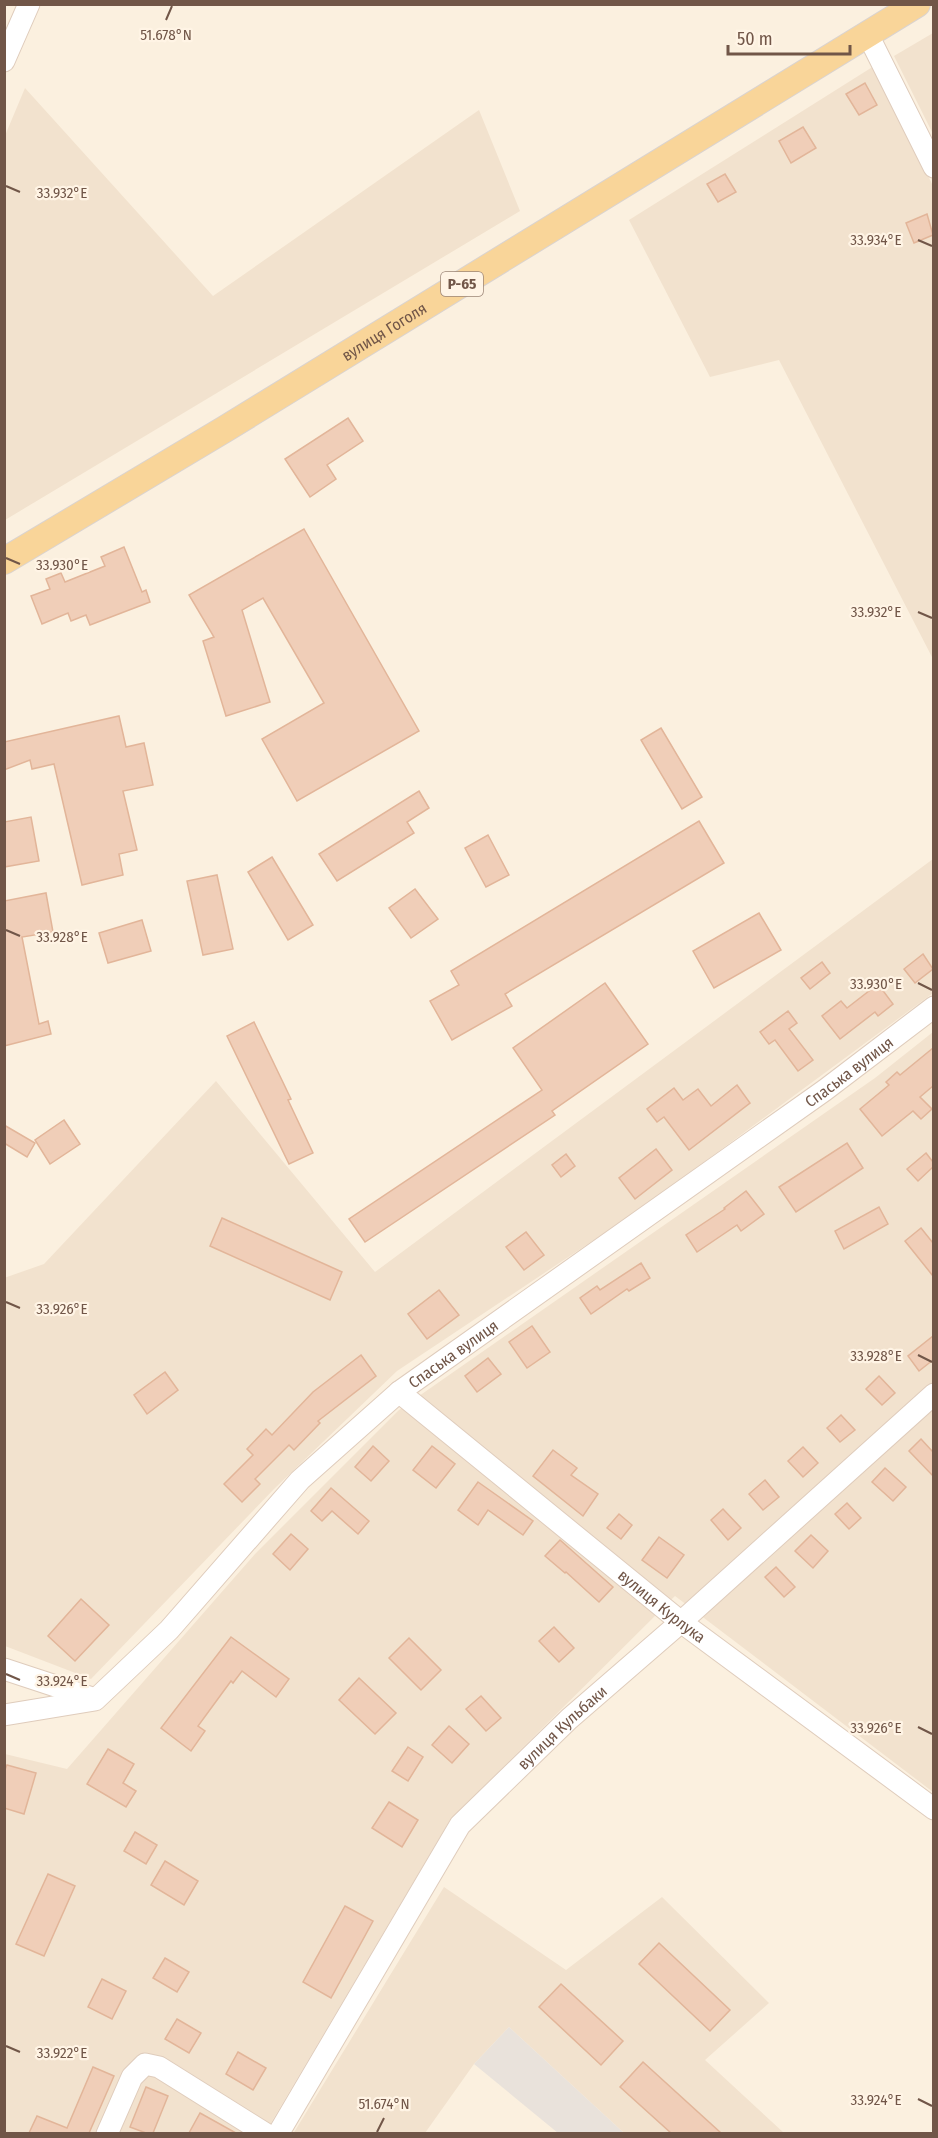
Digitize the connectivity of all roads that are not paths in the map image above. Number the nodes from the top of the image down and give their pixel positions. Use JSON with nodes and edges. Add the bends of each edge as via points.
{"nodes":[{"id":1,"x":29,"y":4,"type":"edge"},
{"id":2,"x":917,"y":4,"type":"edge"},
{"id":3,"x":867,"y":35,"type":"junction"},
{"id":4,"x":4,"y":61,"type":"edge"},
{"id":5,"x":933,"y":166,"type":"edge"},
{"id":6,"x":4,"y":561,"type":"edge"},
{"id":7,"x":933,"y":1007,"type":"edge"},
{"id":8,"x":399,"y":1392,"type":"junction"},
{"id":9,"x":933,"y":1394,"type":"edge"},
{"id":10,"x":681,"y":1622,"type":"junction"},
{"id":11,"x":4,"y":1669,"type":"edge"},
{"id":12,"x":95,"y":1700,"type":"junction"},
{"id":13,"x":4,"y":1715,"type":"edge"},
{"id":14,"x":933,"y":1809,"type":"edge"},
{"id":15,"x":106,"y":2133,"type":"edge"},
{"id":16,"x":266,"y":2133,"type":"edge"},
{"id":17,"x":278,"y":2133,"type":"edge"}],
"edges":[{"from":1,"to":4,"type":"street"},
{"from":2,"to":3,"type":"main road","name":"вулиця Гоголя","number":"Р-65"},
{"from":3,"to":5,"type":"street"},
{"from":3,"to":6,"type":"main road","name":"вулиця Гоголя","number":"Р-65"},
{"from":7,"to":8,"type":"street","name":"Спаська вулиця","via":[[825,1090]]},
{"from":8,"to":10,"type":"street","name":"вулиця Курлука"},
{"from":8,"to":12,"type":"street","name":"Спаська вулиця","via":[[300,1480],[169,1630]]},
{"from":9,"to":10,"type":"street","name":"вулиця Кульбаки"},
{"from":10,"to":14,"type":"street","name":"вулиця Курлука"},
{"from":10,"to":17,"type":"street","name":"вулиця Кульбаки","via":[[569,1719],[460,1825]]},
{"from":11,"to":12,"type":"street"},
{"from":12,"to":13,"type":"street"},
{"from":15,"to":16,"type":"street","via":[[132,2077],[145,2064],[159,2067]]}]}
